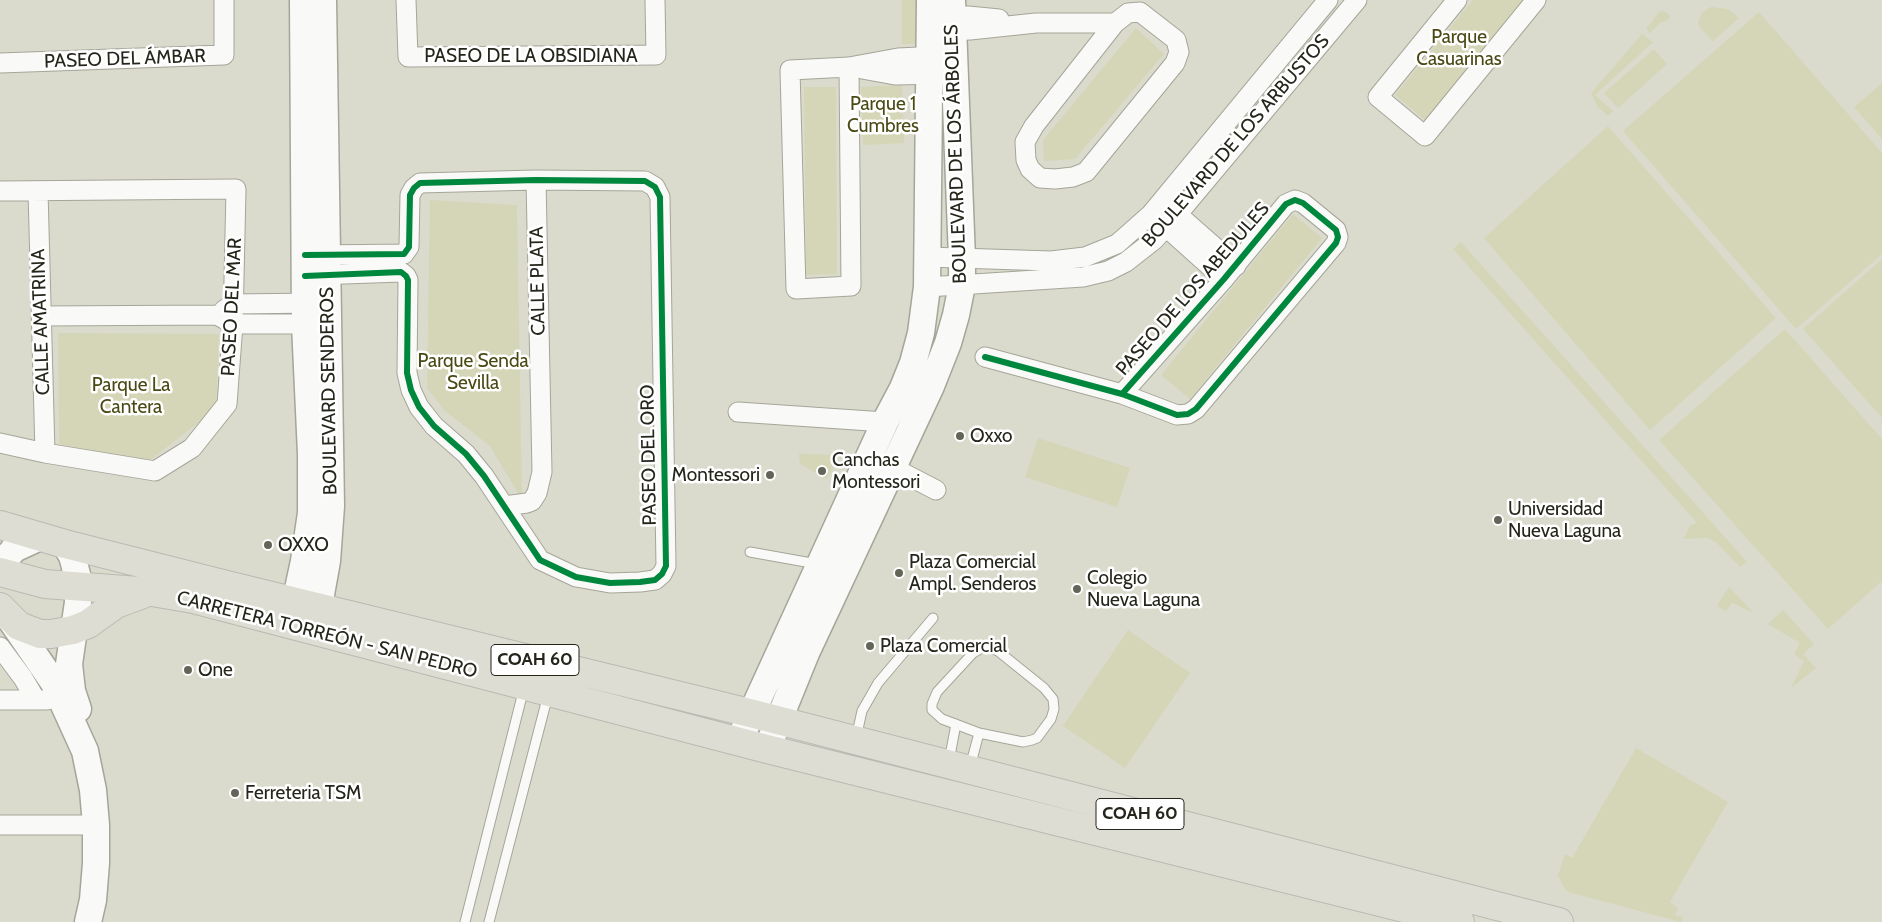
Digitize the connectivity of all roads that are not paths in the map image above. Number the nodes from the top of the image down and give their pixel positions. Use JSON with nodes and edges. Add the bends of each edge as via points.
{"nodes":[{"id":1,"x":224,"y":0,"type":"edge"},
{"id":2,"x":303,"y":0,"type":"edge"},
{"id":3,"x":323,"y":0,"type":"edge"},
{"id":4,"x":406,"y":0,"type":"edge"},
{"id":5,"x":655,"y":0,"type":"edge"},
{"id":6,"x":1328,"y":0,"type":"edge"},
{"id":7,"x":1357,"y":0,"type":"edge"},
{"id":8,"x":1457,"y":0,"type":"edge"},
{"id":9,"x":1536,"y":0,"type":"edge"},
{"id":10,"x":1115,"y":23,"type":"junction"},
{"id":11,"x":942,"y":35,"type":"edge"},
{"id":12,"x":0,"y":63,"type":"edge"},
{"id":13,"x":849,"y":67,"type":"junction"},
{"id":14,"x":536,"y":180,"type":"junction"},
{"id":15,"x":38,"y":190,"type":"junction"},
{"id":16,"x":0,"y":191,"type":"edge"},
{"id":17,"x":1156,"y":207,"type":"junction"},
{"id":18,"x":1172,"y":221,"type":"junction"},
{"id":19,"x":927,"y":257,"type":"junction"},
{"id":20,"x":962,"y":259,"type":"junction"},
{"id":21,"x":316,"y":265,"type":"junction"},
{"id":22,"x":1230,"y":272,"type":"junction"},
{"id":23,"x":962,"y":285,"type":"junction"},
{"id":24,"x":927,"y":287,"type":"junction"},
{"id":25,"x":233,"y":304,"type":"junction"},
{"id":26,"x":317,"y":314,"type":"junction"},
{"id":27,"x":41,"y":316,"type":"junction"},
{"id":28,"x":225,"y":319,"type":"junction"},
{"id":29,"x":985,"y":357,"type":"dead end"},
{"id":30,"x":1122,"y":394,"type":"junction"},
{"id":31,"x":738,"y":412,"type":"dead end"},
{"id":32,"x":885,"y":422,"type":"junction"},
{"id":33,"x":0,"y":443,"type":"edge"},
{"id":34,"x":45,"y":453,"type":"junction"},
{"id":35,"x":881,"y":461,"type":"junction"},
{"id":36,"x":936,"y":490,"type":"dead end"},
{"id":37,"x":504,"y":506,"type":"junction"},
{"id":38,"x":0,"y":525,"type":"edge"},
{"id":39,"x":40,"y":536,"type":"junction"},
{"id":40,"x":65,"y":544,"type":"junction"},
{"id":41,"x":750,"y":552,"type":"dead end"},
{"id":42,"x":819,"y":564,"type":"junction"},
{"id":43,"x":0,"y":566,"type":"edge"},
{"id":44,"x":0,"y":572,"type":"edge"},
{"id":45,"x":78,"y":586,"type":"junction"},
{"id":46,"x":152,"y":592,"type":"junction"},
{"id":47,"x":2,"y":607,"type":"edge"},
{"id":48,"x":305,"y":616,"type":"junction"},
{"id":49,"x":932,"y":618,"type":"dead end"},
{"id":50,"x":73,"y":630,"type":"junction"},
{"id":51,"x":0,"y":647,"type":"edge"},
{"id":52,"x":536,"y":689,"type":"junction"},
{"id":53,"x":0,"y":700,"type":"edge"},
{"id":54,"x":36,"y":700,"type":"junction"},
{"id":55,"x":64,"y":701,"type":"junction"},
{"id":56,"x":750,"y":713,"type":"junction"},
{"id":57,"x":779,"y":721,"type":"junction"},
{"id":58,"x":956,"y":724,"type":"junction"},
{"id":59,"x":978,"y":733,"type":"junction"},
{"id":60,"x":855,"y":740,"type":"junction"},
{"id":61,"x":739,"y":741,"type":"junction"},
{"id":62,"x":768,"y":748,"type":"junction"},
{"id":63,"x":86,"y":752,"type":"junction"},
{"id":64,"x":959,"y":767,"type":"junction"},
{"id":65,"x":0,"y":825,"type":"edge"},
{"id":66,"x":96,"y":825,"type":"junction"},
{"id":67,"x":88,"y":922,"type":"edge"},
{"id":68,"x":465,"y":922,"type":"edge"},
{"id":69,"x":489,"y":922,"type":"edge"},
{"id":70,"x":1460,"y":922,"type":"edge"},
{"id":71,"x":1559,"y":922,"type":"edge"}],
"edges":[{"from":1,"to":12,"type":"street","name":"PASEO DEL ÁMBAR","via":[[224,55]]},
{"from":2,"to":21,"type":"main road","name":"BOULEVARD SENDEROS"},
{"from":3,"to":21,"type":"main road","name":"BOULEVARD SENDEROS"},
{"from":4,"to":5,"type":"street","name":"PASEO DE LA OBSIDIANA","via":[[408,57],[656,55]]},
{"from":6,"to":17,"type":"street","name":"BOULEVARD DE LOS ARBUSTOS"},
{"from":7,"to":18,"type":"street","name":"BOULEVARD DE LOS ARBUSTOS"},
{"from":8,"to":9,"type":"street","via":[[1378,97],[1425,136]]},
{"from":10,"to":10,"type":"street","via":[[1128,13],[1140,12],[1176,40],[1179,52],[1175,63],[1086,172],[1073,177],[1040,178],[1026,160],[1025,142]]},
{"from":10,"to":11,"type":"street","via":[[1036,23]]},
{"from":11,"to":13,"type":"street","via":[[898,58]]},
{"from":11,"to":19,"type":"main road","name":"BOULEVARD DE LOS ÁRBOLES"},
{"from":11,"to":20,"type":"main road","name":"BOULEVARD DE LOS ÁRBOLES"},
{"from":13,"to":13,"type":"street","via":[[790,70],[796,289],[851,286]]},
{"from":14,"to":21,"type":"street","name":"PASEO DEL ORO","via":[[420,183],[410,195],[409,247],[404,254]]},
{"from":14,"to":37,"type":"street","name":"CALLE PLATA","via":[[542,472],[538,493],[532,501]]},
{"from":14,"to":37,"type":"street","name":"PASEO DEL ORO","via":[[644,181],[655,187],[660,197],[666,566],[655,580],[640,582],[610,583],[576,576],[540,560]]},
{"from":15,"to":16,"type":"street","name":"PASEO DEL MAR"},
{"from":15,"to":25,"type":"street","name":"PASEO DEL MAR","via":[[236,189]]},
{"from":15,"to":27,"type":"street","name":"CALLE AMATRINA"},
{"from":17,"to":18,"type":"street","name":"PASEO DE LOS ABEDULES"},
{"from":17,"to":20,"type":"street","name":"BOULEVARD DE LOS ARBUSTOS","via":[[1117,244],[1085,257],[1051,261]]},
{"from":18,"to":22,"type":"street","name":"PASEO DE LOS ABEDULES"},
{"from":18,"to":23,"type":"street","name":"BOULEVARD DE LOS ARBUSTOS","via":[[1141,252],[1108,271],[1083,277]]},
{"from":19,"to":20,"type":"street","name":"BOULEVARD DE LOS ARBUSTOS"},
{"from":19,"to":24,"type":"main road","name":"BOULEVARD DE LOS ÁRBOLES"},
{"from":20,"to":23,"type":"main road","name":"BOULEVARD DE LOS ÁRBOLES"},
{"from":21,"to":26,"type":"main road","name":"BOULEVARD SENDEROS"},
{"from":21,"to":37,"type":"street","name":"PASEO DEL ORO","via":[[401,272],[406,276],[407,373],[419,407],[434,426],[466,454]]},
{"from":22,"to":30,"type":"street","name":"PASEO DE LOS ABEDULES"},
{"from":22,"to":30,"type":"street","name":"PASEO DE LOS ABEDULES","via":[[1286,204],[1295,200],[1336,230],[1338,237],[1329,250],[1196,409],[1188,414],[1177,414]]},
{"from":23,"to":24,"type":"street","name":"BOULEVARD DE LOS ARBUSTOS"},
{"from":23,"to":35,"type":"main road","name":"BOULEVARD DE LOS ÁRBOLES","via":[[948,343],[931,386]]},
{"from":24,"to":32,"type":"main road","name":"BOULEVARD DE LOS ÁRBOLES","via":[[921,333],[912,363]]},
{"from":25,"to":26,"type":"street"},
{"from":25,"to":28,"type":"street","name":"PASEO DEL MAR"},
{"from":26,"to":28,"type":"street"},
{"from":26,"to":48,"type":"main road","name":"BOULEVARD SENDEROS","via":[[331,506],[327,561]]},
{"from":27,"to":28,"type":"street"},
{"from":27,"to":34,"type":"street","name":"CALLE AMATRINA"},
{"from":28,"to":34,"type":"street","name":"PASEO DEL MAR","via":[[227,404],[192,448],[155,471]]},
{"from":29,"to":30,"type":"street","name":"PASEO DE LOS ABEDULES"},
{"from":31,"to":32,"type":"street"},
{"from":32,"to":35,"type":"main road","name":"BOULEVARD DE LOS ÁRBOLES"},
{"from":33,"to":34,"type":"street","name":"PASEO DEL MAR"},
{"from":35,"to":36,"type":"street"},
{"from":35,"to":42,"type":"main road","name":"BOULEVARD DE LOS ÁRBOLES"},
{"from":35,"to":57,"type":"main road","name":"BOULEVARD DE LOS ÁRBOLES"},
{"from":38,"to":39,"type":"main road","name":"CARRETERA TORREÓN - SAN PEDRO","number":"COAH 60"},
{"from":39,"to":40,"type":"main road","name":"CARRETERA TORREÓN - SAN PEDRO","number":"COAH 60"},
{"from":39,"to":43,"type":"main road","via":[[14,550]]},
{"from":40,"to":45,"type":"main road","via":[[76,567]]},
{"from":40,"to":48,"type":"main road","name":"CARRETERA TORREÓN - SAN PEDRO","number":"COAH 60"},
{"from":41,"to":42,"type":"lane"},
{"from":42,"to":56,"type":"main road","name":"BOULEVARD DE LOS ÁRBOLES"},
{"from":44,"to":45,"type":"main road","name":"CARRETERA TORREÓN - SAN PEDRO","number":"COAH 60","via":[[32,582]]},
{"from":45,"to":46,"type":"main road","name":"CARRETERA TORREÓN - SAN PEDRO","number":"COAH 60"},
{"from":45,"to":50,"type":"main road"},
{"from":46,"to":48,"type":"main road","name":"CARRETERA TORREÓN - SAN PEDRO","number":"COAH 60"},
{"from":46,"to":50,"type":"main road","via":[[116,604],[88,624]]},
{"from":47,"to":50,"type":"main road","via":[[19,626],[40,634]]},
{"from":47,"to":55,"type":"main road","via":[[40,660]]},
{"from":48,"to":52,"type":"main road","name":"CARRETERA TORREÓN - SAN PEDRO","number":"COAH 60"},
{"from":48,"to":56,"type":"main road","name":"CARRETERA TORREÓN - SAN PEDRO","number":"COAH 60"},
{"from":49,"to":60,"type":"lane","via":[[878,683],[862,711]]},
{"from":50,"to":63,"type":"main road","via":[[70,679],[84,730]]},
{"from":51,"to":54,"type":"street"},
{"from":52,"to":61,"type":"main road","name":"CARRETERA TORREÓN - SAN PEDRO","number":"COAH 60"},
{"from":52,"to":68,"type":"lane"},
{"from":52,"to":69,"type":"lane"},
{"from":53,"to":54,"type":"street"},
{"from":54,"to":55,"type":"street"},
{"from":55,"to":63,"type":"main road"},
{"from":56,"to":57,"type":"main road","number":"COAH 60"},
{"from":56,"to":61,"type":"main road","name":"BOULEVARD DE LOS ÁRBOLES"},
{"from":57,"to":60,"type":"main road","number":"COAH 60"},
{"from":57,"to":62,"type":"main road","name":"BOULEVARD DE LOS ÁRBOLES"},
{"from":58,"to":59,"type":"lane"},
{"from":58,"to":59,"type":"lane","via":[[935,714],[933,698],[973,653],[985,646],[993,648],[1050,694],[1054,703],[1053,714],[1037,738],[1028,742]]},
{"from":58,"to":64,"type":"lane"},
{"from":59,"to":64,"type":"lane"},
{"from":60,"to":64,"type":"main road","number":"COAH 60"},
{"from":61,"to":62,"type":"main road","name":"CARRETERA TORREÓN - SAN PEDRO","number":"COAH 60"},
{"from":62,"to":70,"type":"main road","number":"COAH 60"},
{"from":63,"to":66,"type":"main road"},
{"from":64,"to":71,"type":"main road","number":"COAH 60"},
{"from":65,"to":66,"type":"street"},
{"from":66,"to":67,"type":"main road","via":[[96,872]]}]}
